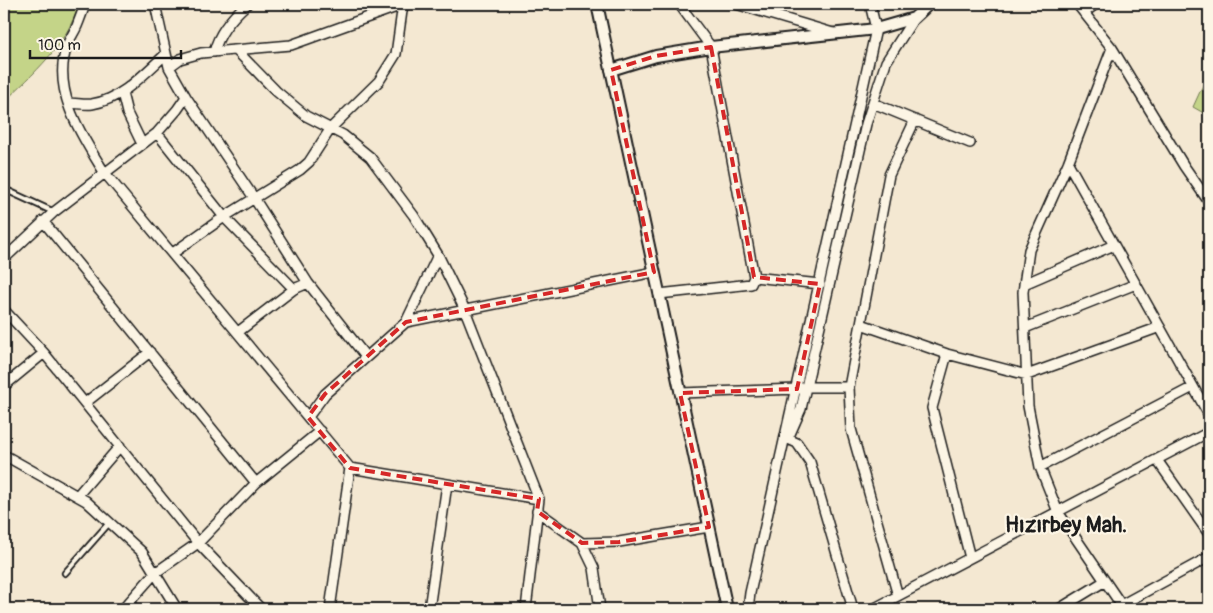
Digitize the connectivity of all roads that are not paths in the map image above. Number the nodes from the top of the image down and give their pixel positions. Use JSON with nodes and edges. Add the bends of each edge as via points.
{"nodes":[{"id":1,"x":85,"y":4,"type":"edge"},
{"id":2,"x":155,"y":4,"type":"edge"},
{"id":3,"x":248,"y":4,"type":"edge"},
{"id":4,"x":402,"y":4,"type":"edge"},
{"id":5,"x":597,"y":4,"type":"edge"},
{"id":6,"x":680,"y":4,"type":"edge"},
{"id":7,"x":736,"y":4,"type":"edge"},
{"id":8,"x":870,"y":4,"type":"edge"},
{"id":9,"x":929,"y":4,"type":"edge"},
{"id":10,"x":1077,"y":4,"type":"edge"},
{"id":11,"x":1096,"y":4,"type":"edge"},
{"id":12,"x":1084,"y":13,"type":"junction"},
{"id":13,"x":914,"y":18,"type":"junction"},
{"id":14,"x":876,"y":30,"type":"junction"},
{"id":15,"x":836,"y":34,"type":"junction"},
{"id":16,"x":711,"y":47,"type":"junction"},
{"id":17,"x":1112,"y":48,"type":"junction"},
{"id":18,"x":236,"y":50,"type":"junction"},
{"id":19,"x":214,"y":52,"type":"junction"},
{"id":20,"x":166,"y":54,"type":"junction"},
{"id":21,"x":169,"y":67,"type":"junction"},
{"id":22,"x":611,"y":70,"type":"junction"},
{"id":23,"x":122,"y":93,"type":"junction"},
{"id":24,"x":186,"y":97,"type":"junction"},
{"id":25,"x":68,"y":102,"type":"junction"},
{"id":26,"x":873,"y":103,"type":"junction"},
{"id":27,"x":915,"y":120,"type":"junction"},
{"id":28,"x":331,"y":128,"type":"junction"},
{"id":29,"x":157,"y":133,"type":"junction"},
{"id":30,"x":970,"y":143,"type":"dead end"},
{"id":31,"x":142,"y":144,"type":"junction"},
{"id":32,"x":1068,"y":163,"type":"junction"},
{"id":33,"x":104,"y":172,"type":"junction"},
{"id":34,"x":4,"y":189,"type":"edge"},
{"id":35,"x":254,"y":198,"type":"junction"},
{"id":36,"x":1209,"y":202,"type":"edge"},
{"id":37,"x":54,"y":212,"type":"junction"},
{"id":38,"x":224,"y":216,"type":"junction"},
{"id":39,"x":43,"y":221,"type":"junction"},
{"id":40,"x":1114,"y":245,"type":"junction"},
{"id":41,"x":173,"y":253,"type":"junction"},
{"id":42,"x":438,"y":255,"type":"junction"},
{"id":43,"x":4,"y":259,"type":"edge"},
{"id":44,"x":654,"y":272,"type":"junction"},
{"id":45,"x":754,"y":277,"type":"junction"},
{"id":46,"x":308,"y":283,"type":"junction"},
{"id":47,"x":820,"y":284,"type":"junction"},
{"id":48,"x":1024,"y":284,"type":"junction"},
{"id":49,"x":1136,"y":284,"type":"junction"},
{"id":50,"x":294,"y":289,"type":"junction"},
{"id":51,"x":659,"y":294,"type":"junction"},
{"id":52,"x":4,"y":310,"type":"edge"},
{"id":53,"x":465,"y":310,"type":"junction"},
{"id":54,"x":406,"y":322,"type":"junction"},
{"id":55,"x":861,"y":324,"type":"junction"},
{"id":56,"x":1160,"y":327,"type":"junction"},
{"id":57,"x":1024,"y":328,"type":"junction"},
{"id":58,"x":238,"y":332,"type":"junction"},
{"id":59,"x":150,"y":352,"type":"junction"},
{"id":60,"x":44,"y":353,"type":"junction"},
{"id":61,"x":946,"y":354,"type":"junction"},
{"id":62,"x":366,"y":357,"type":"junction"},
{"id":63,"x":1027,"y":375,"type":"junction"},
{"id":64,"x":4,"y":386,"type":"edge"},
{"id":65,"x":806,"y":387,"type":"junction"},
{"id":66,"x":849,"y":387,"type":"junction"},
{"id":67,"x":1194,"y":387,"type":"junction"},
{"id":68,"x":797,"y":389,"type":"junction"},
{"id":69,"x":680,"y":393,"type":"junction"},
{"id":70,"x":85,"y":403,"type":"junction"},
{"id":71,"x":1209,"y":415,"type":"edge"},
{"id":72,"x":308,"y":417,"type":"junction"},
{"id":73,"x":320,"y":431,"type":"junction"},
{"id":74,"x":1209,"y":432,"type":"edge"},
{"id":75,"x":788,"y":439,"type":"junction"},
{"id":76,"x":120,"y":446,"type":"junction"},
{"id":77,"x":782,"y":452,"type":"junction"},
{"id":78,"x":4,"y":455,"type":"edge"},
{"id":79,"x":1157,"y":460,"type":"junction"},
{"id":80,"x":1040,"y":467,"type":"junction"},
{"id":81,"x":350,"y":468,"type":"junction"},
{"id":82,"x":256,"y":483,"type":"junction"},
{"id":83,"x":447,"y":484,"type":"junction"},
{"id":84,"x":77,"y":496,"type":"junction"},
{"id":85,"x":539,"y":499,"type":"junction"},
{"id":86,"x":538,"y":510,"type":"junction"},
{"id":87,"x":1058,"y":512,"type":"junction"},
{"id":88,"x":110,"y":522,"type":"junction"},
{"id":89,"x":709,"y":527,"type":"junction"},
{"id":90,"x":1209,"y":534,"type":"edge"},
{"id":91,"x":582,"y":543,"type":"junction"},
{"id":92,"x":198,"y":544,"type":"junction"},
{"id":93,"x":1209,"y":557,"type":"edge"},
{"id":94,"x":970,"y":558,"type":"junction"},
{"id":95,"x":65,"y":573,"type":"dead end"},
{"id":96,"x":155,"y":573,"type":"junction"},
{"id":97,"x":1104,"y":581,"type":"junction"},
{"id":98,"x":898,"y":596,"type":"junction"},
{"id":99,"x":884,"y":607,"type":"edge"},
{"id":100,"x":1122,"y":607,"type":"edge"},
{"id":101,"x":123,"y":609,"type":"edge"},
{"id":102,"x":177,"y":609,"type":"edge"},
{"id":103,"x":260,"y":609,"type":"edge"},
{"id":104,"x":330,"y":609,"type":"edge"},
{"id":105,"x":429,"y":609,"type":"edge"},
{"id":106,"x":526,"y":609,"type":"edge"},
{"id":107,"x":600,"y":609,"type":"edge"},
{"id":108,"x":727,"y":609,"type":"edge"},
{"id":109,"x":748,"y":609,"type":"edge"},
{"id":110,"x":853,"y":609,"type":"edge"},
{"id":111,"x":873,"y":609,"type":"edge"},
{"id":112,"x":1059,"y":609,"type":"edge"}],
"edges":[{"from":1,"to":25,"type":"street","via":[[67,46],[62,70]]},
{"from":2,"to":20,"type":"street"},
{"from":3,"to":19,"type":"street","via":[[225,27]]},
{"from":4,"to":18,"type":"street","via":[[291,45]]},
{"from":4,"to":28,"type":"street","via":[[396,54],[379,81]]},
{"from":5,"to":22,"type":"street"},
{"from":6,"to":16,"type":"street"},
{"from":7,"to":15,"type":"street"},
{"from":8,"to":14,"type":"street"},
{"from":9,"to":13,"type":"street"},
{"from":10,"to":12,"type":"street"},
{"from":11,"to":12,"type":"street"},
{"from":12,"to":17,"type":"street"},
{"from":13,"to":14,"type":"street"},
{"from":13,"to":26,"type":"street","via":[[886,62]]},
{"from":14,"to":15,"type":"street"},
{"from":14,"to":47,"type":"street"},
{"from":15,"to":16,"type":"street"},
{"from":16,"to":22,"type":"street","via":[[656,56]]},
{"from":16,"to":45,"type":"street"},
{"from":17,"to":32,"type":"street"},
{"from":17,"to":36,"type":"street"},
{"from":18,"to":19,"type":"street"},
{"from":18,"to":28,"type":"street","via":[[283,98],[306,116]]},
{"from":19,"to":21,"type":"street","via":[[180,59]]},
{"from":20,"to":21,"type":"street"},
{"from":20,"to":23,"type":"street"},
{"from":21,"to":24,"type":"street"},
{"from":22,"to":44,"type":"street"},
{"from":23,"to":25,"type":"street","via":[[90,104]]},
{"from":23,"to":31,"type":"street","via":[[127,113]]},
{"from":24,"to":29,"type":"street"},
{"from":24,"to":35,"type":"street"},
{"from":25,"to":33,"type":"street"},
{"from":26,"to":27,"type":"street"},
{"from":26,"to":65,"type":"street"},
{"from":27,"to":30,"type":"street"},
{"from":27,"to":55,"type":"street","via":[[889,175]]},
{"from":28,"to":35,"type":"street","via":[[309,162]]},
{"from":28,"to":42,"type":"street","via":[[357,144],[370,157],[414,216]]},
{"from":29,"to":31,"type":"street"},
{"from":29,"to":38,"type":"street"},
{"from":31,"to":33,"type":"street"},
{"from":32,"to":40,"type":"street"},
{"from":32,"to":48,"type":"street","via":[[1030,250]]},
{"from":33,"to":37,"type":"street"},
{"from":33,"to":41,"type":"street"},
{"from":34,"to":37,"type":"lane"},
{"from":35,"to":38,"type":"street"},
{"from":35,"to":46,"type":"street"},
{"from":37,"to":39,"type":"street"},
{"from":38,"to":41,"type":"street"},
{"from":38,"to":50,"type":"street"},
{"from":39,"to":43,"type":"street"},
{"from":39,"to":59,"type":"street"},
{"from":40,"to":48,"type":"street"},
{"from":40,"to":49,"type":"street"},
{"from":41,"to":58,"type":"street"},
{"from":42,"to":53,"type":"street"},
{"from":42,"to":54,"type":"street"},
{"from":44,"to":51,"type":"street"},
{"from":44,"to":53,"type":"street"},
{"from":45,"to":47,"type":"street"},
{"from":45,"to":51,"type":"street","via":[[751,284]]},
{"from":46,"to":50,"type":"street"},
{"from":46,"to":62,"type":"street"},
{"from":47,"to":68,"type":"street"},
{"from":48,"to":57,"type":"street"},
{"from":49,"to":56,"type":"street"},
{"from":49,"to":57,"type":"street"},
{"from":50,"to":58,"type":"street"},
{"from":51,"to":69,"type":"street"},
{"from":52,"to":60,"type":"street"},
{"from":53,"to":54,"type":"street"},
{"from":53,"to":85,"type":"street"},
{"from":54,"to":62,"type":"street"},
{"from":55,"to":61,"type":"street"},
{"from":55,"to":66,"type":"street"},
{"from":56,"to":63,"type":"street"},
{"from":56,"to":67,"type":"street"},
{"from":57,"to":63,"type":"street"},
{"from":58,"to":72,"type":"street"},
{"from":59,"to":70,"type":"street"},
{"from":59,"to":82,"type":"street"},
{"from":60,"to":64,"type":"street"},
{"from":60,"to":70,"type":"street"},
{"from":61,"to":63,"type":"street"},
{"from":61,"to":94,"type":"street","via":[[932,408]]},
{"from":62,"to":72,"type":"street","via":[[325,394]]},
{"from":63,"to":80,"type":"street","via":[[1028,406]]},
{"from":65,"to":66,"type":"street"},
{"from":65,"to":68,"type":"street"},
{"from":65,"to":75,"type":"street","via":[[802,409]]},
{"from":66,"to":98,"type":"street","via":[[851,429]]},
{"from":67,"to":71,"type":"street"},
{"from":67,"to":80,"type":"street"},
{"from":68,"to":69,"type":"street"},
{"from":68,"to":77,"type":"street"},
{"from":69,"to":89,"type":"street"},
{"from":70,"to":76,"type":"street"},
{"from":72,"to":73,"type":"street"},
{"from":73,"to":81,"type":"street"},
{"from":73,"to":82,"type":"street"},
{"from":74,"to":79,"type":"street"},
{"from":75,"to":77,"type":"street"},
{"from":75,"to":110,"type":"street","via":[[797,442],[810,462]]},
{"from":76,"to":84,"type":"street"},
{"from":76,"to":92,"type":"street"},
{"from":77,"to":109,"type":"street"},
{"from":78,"to":84,"type":"street"},
{"from":79,"to":87,"type":"street"},
{"from":79,"to":90,"type":"street"},
{"from":80,"to":87,"type":"street"},
{"from":81,"to":83,"type":"street"},
{"from":81,"to":104,"type":"street"},
{"from":82,"to":92,"type":"street"},
{"from":83,"to":85,"type":"street"},
{"from":83,"to":105,"type":"street"},
{"from":84,"to":88,"type":"street"},
{"from":85,"to":86,"type":"street"},
{"from":86,"to":91,"type":"street"},
{"from":86,"to":106,"type":"street"},
{"from":87,"to":94,"type":"street"},
{"from":87,"to":97,"type":"street"},
{"from":88,"to":95,"type":"lane"},
{"from":88,"to":96,"type":"street","via":[[142,552]]},
{"from":89,"to":91,"type":"street","via":[[619,542]]},
{"from":89,"to":108,"type":"street"},
{"from":91,"to":107,"type":"street","via":[[594,568]]},
{"from":92,"to":96,"type":"street"},
{"from":92,"to":103,"type":"street"},
{"from":93,"to":100,"type":"street"},
{"from":94,"to":98,"type":"street"},
{"from":96,"to":101,"type":"street"},
{"from":96,"to":102,"type":"street"},
{"from":97,"to":100,"type":"street"},
{"from":97,"to":112,"type":"street"},
{"from":98,"to":99,"type":"street"},
{"from":99,"to":111,"type":"street"}]}
